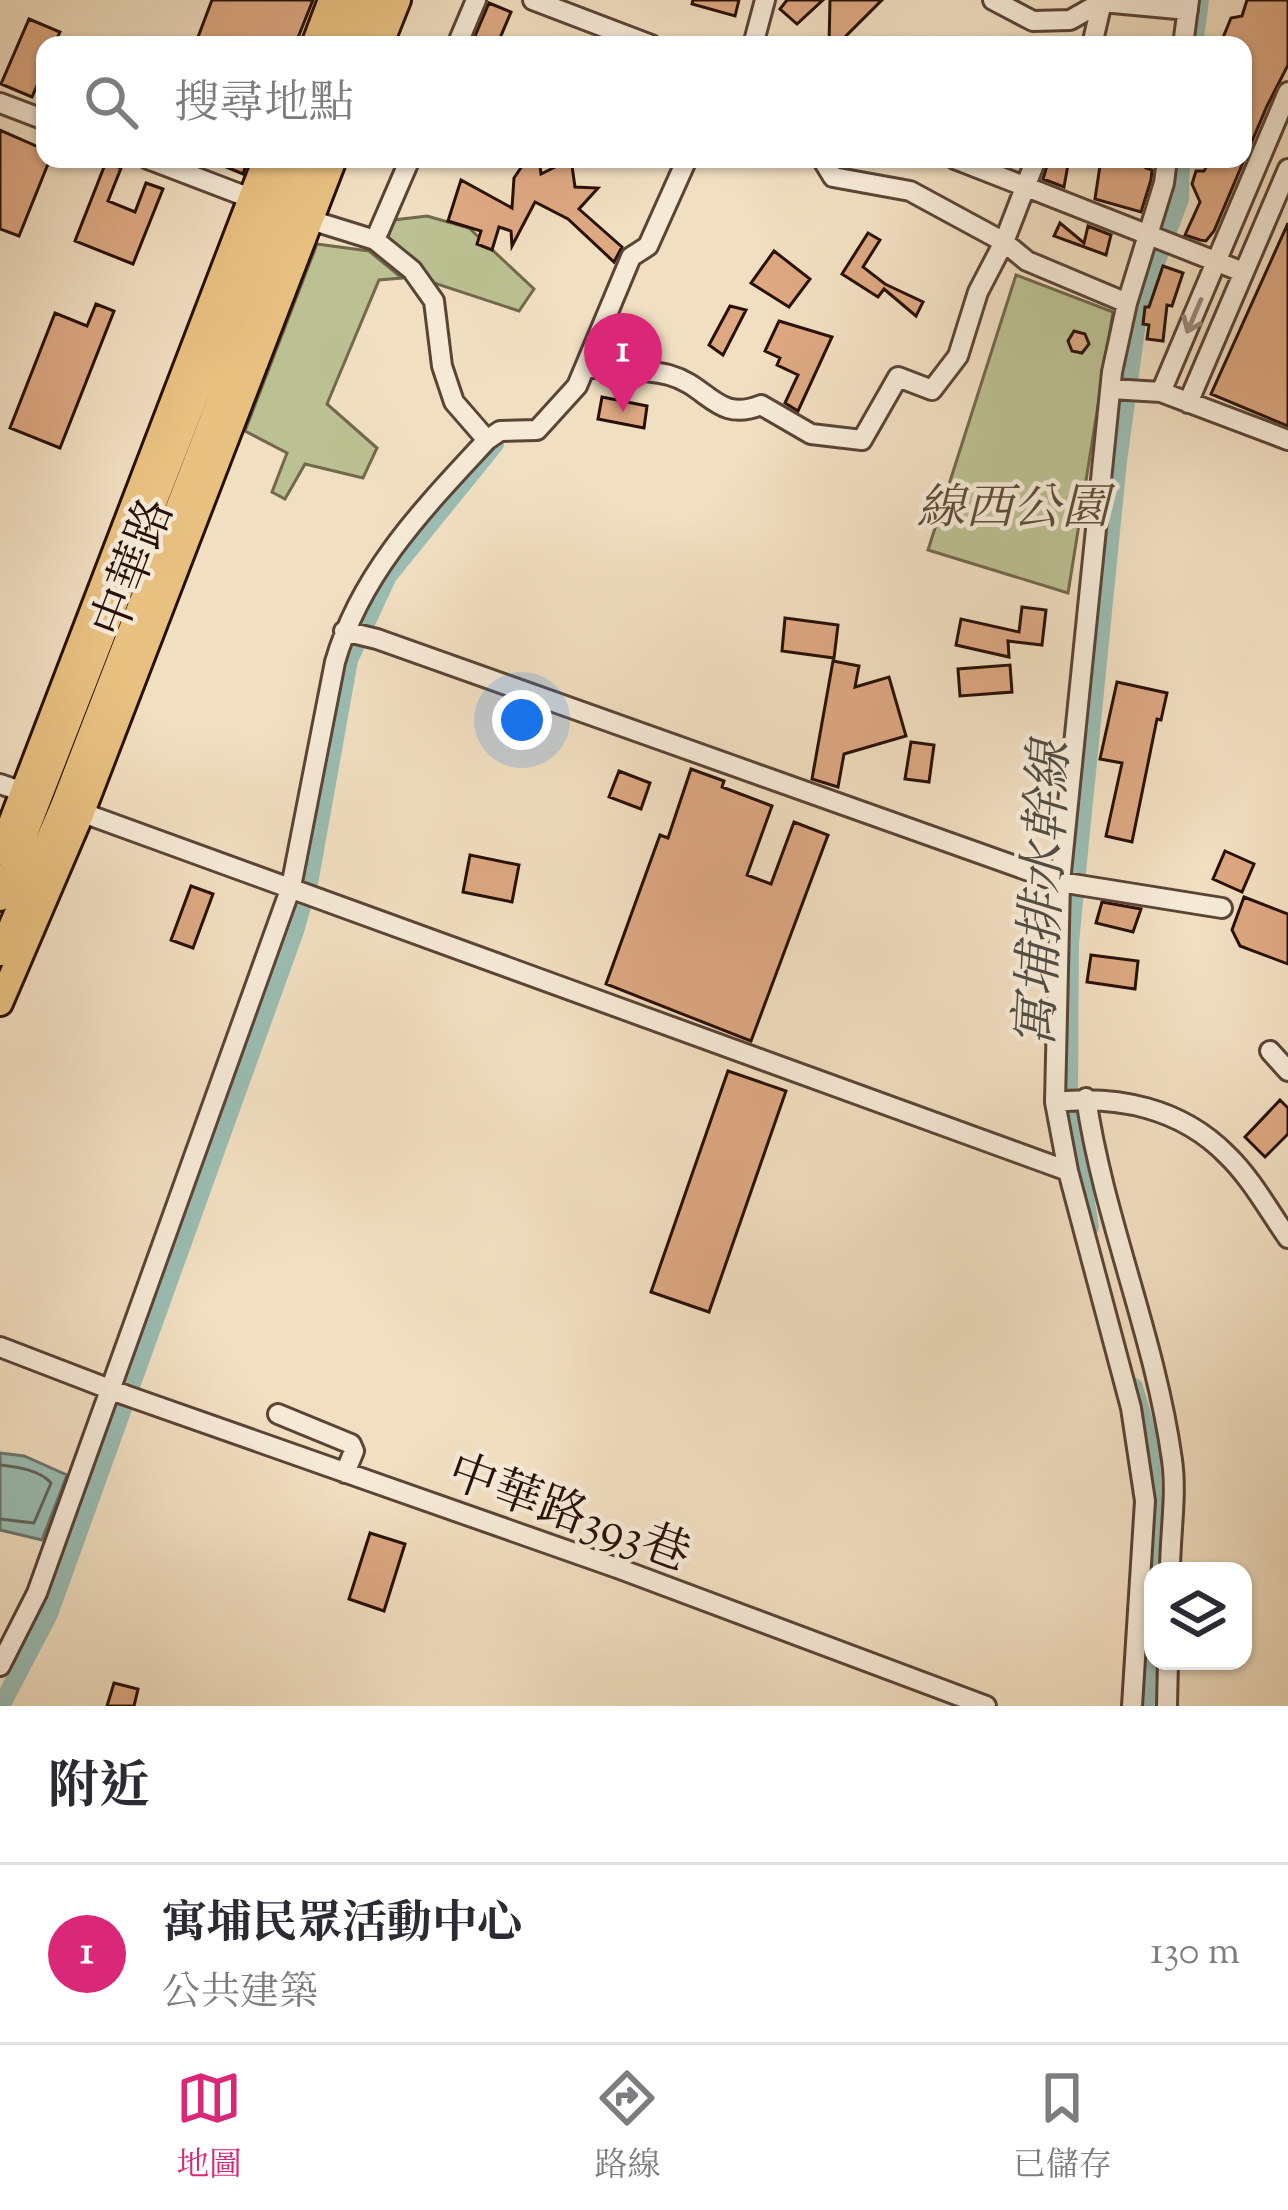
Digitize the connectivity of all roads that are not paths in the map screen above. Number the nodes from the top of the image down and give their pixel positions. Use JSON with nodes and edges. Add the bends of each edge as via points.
{"nodes":[{"id":1,"x":331,"y":0,"type":"edge"},
{"id":2,"x":350,"y":0,"type":"edge"},
{"id":3,"x":375,"y":0,"type":"edge"},
{"id":4,"x":398,"y":0,"type":"edge"},
{"id":5,"x":476,"y":0,"type":"edge"},
{"id":6,"x":533,"y":0,"type":"edge"},
{"id":7,"x":765,"y":0,"type":"edge"},
{"id":8,"x":993,"y":0,"type":"edge"},
{"id":9,"x":1102,"y":2,"type":"edge"},
{"id":10,"x":1188,"y":5,"type":"edge"},
{"id":11,"x":583,"y":9,"type":"edge"},
{"id":12,"x":317,"y":36,"type":"edge"},
{"id":13,"x":336,"y":36,"type":"edge"},
{"id":14,"x":361,"y":36,"type":"edge"},
{"id":15,"x":384,"y":36,"type":"edge"},
{"id":16,"x":462,"y":36,"type":"edge"},
{"id":17,"x":634,"y":36,"type":"edge"},
{"id":18,"x":755,"y":36,"type":"edge"},
{"id":19,"x":1094,"y":36,"type":"edge"},
{"id":20,"x":1184,"y":36,"type":"edge"},
{"id":21,"x":1288,"y":92,"type":"edge"},
{"id":22,"x":0,"y":103,"type":"edge"},
{"id":23,"x":36,"y":117,"type":"edge"},
{"id":24,"x":172,"y":168,"type":"edge"},
{"id":25,"x":269,"y":168,"type":"edge"},
{"id":26,"x":287,"y":168,"type":"edge"},
{"id":27,"x":308,"y":168,"type":"edge"},
{"id":28,"x":324,"y":168,"type":"edge"},
{"id":29,"x":406,"y":168,"type":"edge"},
{"id":30,"x":683,"y":168,"type":"edge"},
{"id":31,"x":827,"y":168,"type":"edge"},
{"id":32,"x":979,"y":168,"type":"edge"},
{"id":33,"x":1031,"y":168,"type":"edge"},
{"id":34,"x":1165,"y":168,"type":"edge"},
{"id":35,"x":1288,"y":169,"type":"edge"},
{"id":36,"x":1023,"y":184,"type":"junction"},
{"id":37,"x":281,"y":209,"type":"junction"},
{"id":38,"x":1148,"y":234,"type":"junction"},
{"id":39,"x":375,"y":240,"type":"junction"},
{"id":40,"x":1004,"y":242,"type":"junction"},
{"id":41,"x":1217,"y":260,"type":"junction"},
{"id":42,"x":1244,"y":272,"type":"junction"},
{"id":43,"x":1127,"y":303,"type":"junction"},
{"id":44,"x":584,"y":367,"type":"junction"},
{"id":45,"x":1111,"y":389,"type":"junction"},
{"id":46,"x":1161,"y":392,"type":"junction"},
{"id":47,"x":1188,"y":404,"type":"junction"},
{"id":48,"x":487,"y":440,"type":"junction"},
{"id":49,"x":1288,"y":440,"type":"edge"},
{"id":50,"x":344,"y":631,"type":"junction"},
{"id":51,"x":41,"y":798,"type":"edge"},
{"id":52,"x":0,"y":852,"type":"edge"},
{"id":53,"x":1060,"y":882,"type":"junction"},
{"id":54,"x":290,"y":887,"type":"junction"},
{"id":55,"x":0,"y":898,"type":"edge"},
{"id":56,"x":1222,"y":908,"type":"dead end"},
{"id":57,"x":0,"y":952,"type":"edge"},
{"id":58,"x":0,"y":1003,"type":"edge"},
{"id":59,"x":1270,"y":1051,"type":"dead end"},
{"id":60,"x":1288,"y":1071,"type":"edge"},
{"id":61,"x":1086,"y":1098,"type":"junction"},
{"id":62,"x":1055,"y":1102,"type":"junction"},
{"id":63,"x":1068,"y":1171,"type":"junction"},
{"id":64,"x":1288,"y":1238,"type":"edge"},
{"id":65,"x":0,"y":1347,"type":"edge"},
{"id":66,"x":118,"y":1393,"type":"junction"},
{"id":67,"x":278,"y":1414,"type":"dead end"},
{"id":68,"x":345,"y":1473,"type":"junction"},
{"id":69,"x":1170,"y":1562,"type":"edge"},
{"id":70,"x":0,"y":1666,"type":"edge"},
{"id":71,"x":1168,"y":1670,"type":"edge"},
{"id":72,"x":986,"y":1706,"type":"edge"},
{"id":73,"x":1132,"y":1706,"type":"edge"},
{"id":74,"x":1167,"y":1706,"type":"edge"}],
"edges":[{"from":1,"to":12,"type":"main road"},
{"from":2,"to":13,"type":"main road"},
{"from":3,"to":14,"type":"main road"},
{"from":4,"to":15,"type":"main road"},
{"from":5,"to":16,"type":"street"},
{"from":6,"to":11,"type":"street"},
{"from":7,"to":18,"type":"street"},
{"from":8,"to":9,"type":"street","via":[[1033,21],[1070,20]]},
{"from":9,"to":10,"type":"street"},
{"from":9,"to":19,"type":"street"},
{"from":10,"to":20,"type":"street"},
{"from":11,"to":17,"type":"street"},
{"from":21,"to":41,"type":"street"},
{"from":22,"to":23,"type":"street"},
{"from":24,"to":37,"type":"street"},
{"from":25,"to":37,"type":"main road","name":"中華路"},
{"from":26,"to":37,"type":"main road","name":"中華路"},
{"from":27,"to":37,"type":"main road","name":"中華路"},
{"from":28,"to":37,"type":"main road","name":"中華路"},
{"from":29,"to":39,"type":"street"},
{"from":30,"to":44,"type":"street","via":[[648,246],[631,256]]},
{"from":31,"to":40,"type":"street","via":[[832,177],[910,191]]},
{"from":32,"to":36,"type":"street"},
{"from":33,"to":36,"type":"street"},
{"from":34,"to":38,"type":"street"},
{"from":35,"to":42,"type":"street"},
{"from":36,"to":38,"type":"street"},
{"from":36,"to":40,"type":"street"},
{"from":37,"to":39,"type":"street"},
{"from":37,"to":51,"type":"main road","name":"中華路"},
{"from":37,"to":51,"type":"main road","name":"中華路","via":[[193,354]]},
{"from":38,"to":41,"type":"street"},
{"from":38,"to":43,"type":"street"},
{"from":39,"to":48,"type":"street","via":[[434,301],[454,402]]},
{"from":40,"to":43,"type":"street","via":[[1027,261]]},
{"from":40,"to":44,"type":"street","via":[[958,356],[932,389],[898,377],[862,440],[811,434],[761,405],[724,409],[668,375]]},
{"from":41,"to":42,"type":"street"},
{"from":41,"to":46,"type":"street","one_way":true},
{"from":42,"to":47,"type":"street"},
{"from":43,"to":45,"type":"street"},
{"from":44,"to":48,"type":"street","via":[[537,430],[500,431]]},
{"from":45,"to":46,"type":"street"},
{"from":45,"to":53,"type":"street"},
{"from":46,"to":47,"type":"street"},
{"from":47,"to":49,"type":"street"},
{"from":48,"to":50,"type":"street","via":[[382,560]]},
{"from":50,"to":53,"type":"street"},
{"from":50,"to":54,"type":"street"},
{"from":51,"to":52,"type":"main road","name":"中華路"},
{"from":51,"to":54,"type":"street"},
{"from":51,"to":55,"type":"main road","name":"中華路"},
{"from":51,"to":57,"type":"main road","name":"中華路"},
{"from":51,"to":58,"type":"main road","name":"中華路"},
{"from":53,"to":56,"type":"street"},
{"from":53,"to":62,"type":"street"},
{"from":54,"to":63,"type":"street"},
{"from":54,"to":66,"type":"street"},
{"from":59,"to":60,"type":"street"},
{"from":61,"to":62,"type":"street"},
{"from":61,"to":64,"type":"street","via":[[1124,1101],[1191,1128],[1227,1155]]},
{"from":61,"to":69,"type":"street","via":[[1173,1464]]},
{"from":62,"to":63,"type":"street"},
{"from":63,"to":73,"type":"street","via":[[1131,1408],[1144,1501]]},
{"from":65,"to":66,"type":"street","name":"中華路393巷"},
{"from":66,"to":68,"type":"street","name":"中華路393巷"},
{"from":66,"to":70,"type":"street"},
{"from":67,"to":68,"type":"street","via":[[351,1444]]},
{"from":68,"to":72,"type":"street","name":"中華路393巷"},
{"from":71,"to":74,"type":"street"}]}
